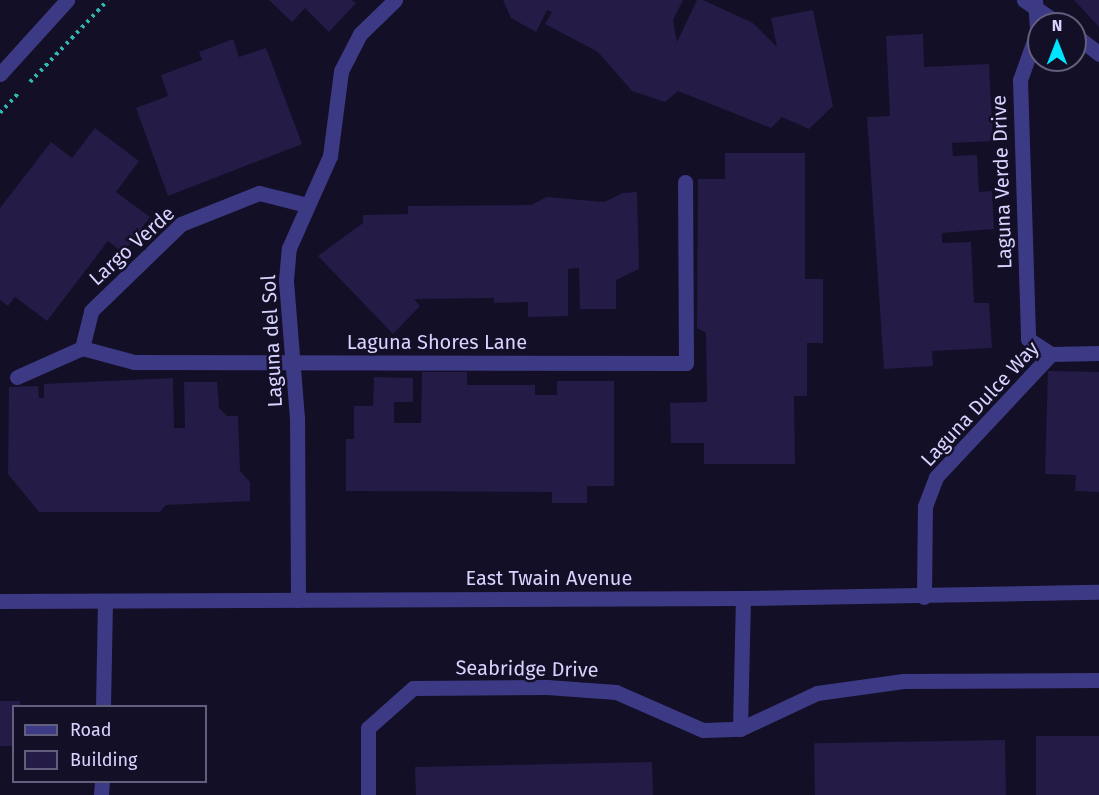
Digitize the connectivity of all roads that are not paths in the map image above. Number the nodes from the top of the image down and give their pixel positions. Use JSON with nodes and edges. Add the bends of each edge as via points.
{"nodes":[{"id":1,"x":67,"y":0,"type":"edge"},
{"id":2,"x":395,"y":0,"type":"edge"},
{"id":3,"x":1031,"y":2,"type":"edge"},
{"id":4,"x":1044,"y":12,"type":"edge"},
{"id":5,"x":1087,"y":44,"type":"edge"},
{"id":6,"x":1099,"y":54,"type":"edge"},
{"id":7,"x":0,"y":74,"type":"edge"},
{"id":8,"x":685,"y":182,"type":"dead end"},
{"id":9,"x":306,"y":205,"type":"junction"},
{"id":10,"x":82,"y":348,"type":"junction"},
{"id":11,"x":1099,"y":353,"type":"edge"},
{"id":12,"x":1051,"y":354,"type":"junction"},
{"id":13,"x":293,"y":363,"type":"junction"},
{"id":14,"x":17,"y":377,"type":"dead end"},
{"id":15,"x":1099,"y":592,"type":"edge"},
{"id":16,"x":924,"y":597,"type":"junction"},
{"id":17,"x":743,"y":598,"type":"junction"},
{"id":18,"x":298,"y":600,"type":"junction"},
{"id":19,"x":0,"y":601,"type":"edge"},
{"id":20,"x":105,"y":601,"type":"junction"},
{"id":21,"x":1099,"y":680,"type":"edge"},
{"id":22,"x":103,"y":705,"type":"edge"},
{"id":23,"x":740,"y":729,"type":"junction"},
{"id":24,"x":368,"y":795,"type":"edge"}],
"edges":[{"from":1,"to":7,"type":"street"},
{"from":2,"to":9,"type":"street","name":"Laguna del Sol","via":[[360,34],[341,71],[330,156]]},
{"from":3,"to":4,"type":"street"},
{"from":3,"to":12,"type":"street","name":"Laguna Verde Drive","via":[[1037,32],[1020,80],[1028,339]]},
{"from":5,"to":6,"type":"street"},
{"from":8,"to":13,"type":"street","name":"Laguna Shores Lane","via":[[686,363]]},
{"from":9,"to":10,"type":"street","name":"Largo Verde","via":[[259,193],[181,224],[91,311]]},
{"from":9,"to":13,"type":"street","name":"Laguna del Sol","via":[[290,248],[286,280]]},
{"from":10,"to":13,"type":"street","name":"Laguna Shores Lane","via":[[134,362]]},
{"from":10,"to":14,"type":"street"},
{"from":11,"to":12,"type":"street","name":"Laguna Dulce Way"},
{"from":12,"to":16,"type":"street","name":"Laguna Dulce Way","via":[[936,477],[925,506]]},
{"from":13,"to":18,"type":"street","name":"Laguna del Sol"},
{"from":15,"to":16,"type":"street","name":"East Twain Avenue"},
{"from":16,"to":17,"type":"street","name":"East Twain Avenue"},
{"from":17,"to":18,"type":"street","name":"East Twain Avenue"},
{"from":17,"to":23,"type":"street"},
{"from":18,"to":20,"type":"street","name":"East Twain Avenue"},
{"from":19,"to":20,"type":"street","name":"East Twain Avenue"},
{"from":20,"to":22,"type":"street"},
{"from":21,"to":23,"type":"street","name":"Seabridge Drive","via":[[903,681],[817,693]]},
{"from":23,"to":24,"type":"street","name":"Seabridge Drive","via":[[703,730],[616,692],[547,687],[413,688],[368,728]]}]}
